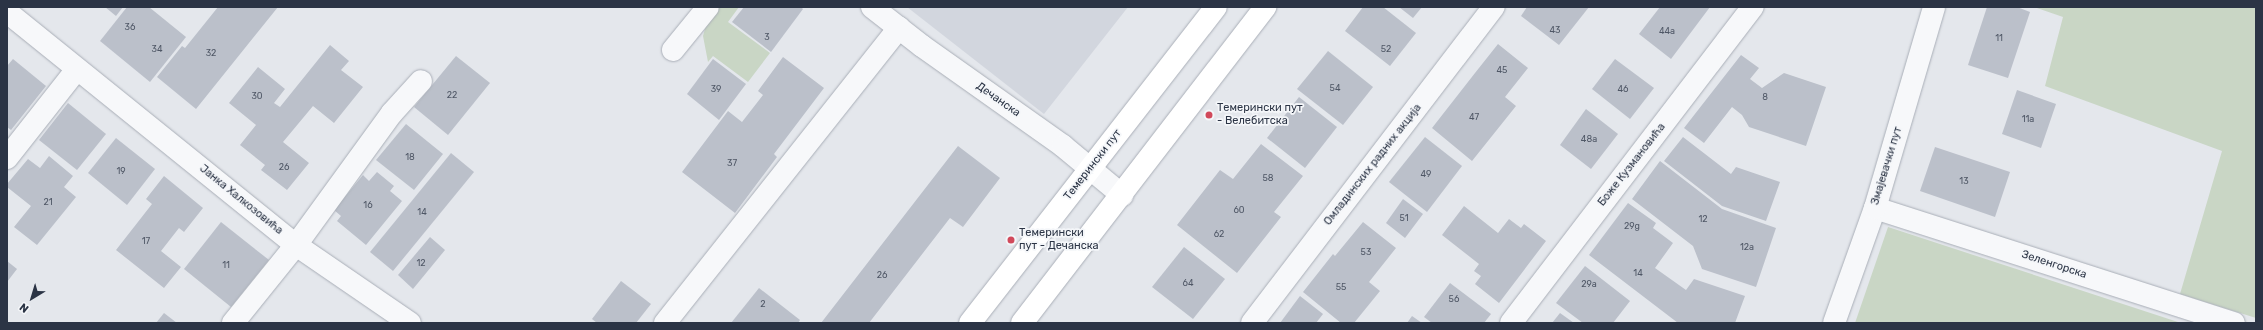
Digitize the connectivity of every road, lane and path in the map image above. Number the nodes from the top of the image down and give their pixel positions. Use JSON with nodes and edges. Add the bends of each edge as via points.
{"nodes":[{"id":1,"x":708,"y":7,"type":"edge"},
{"id":2,"x":872,"y":7,"type":"edge"},
{"id":3,"x":1216,"y":7,"type":"edge"},
{"id":4,"x":1265,"y":7,"type":"edge"},
{"id":5,"x":1494,"y":7,"type":"edge"},
{"id":6,"x":1753,"y":7,"type":"edge"},
{"id":7,"x":1934,"y":7,"type":"edge"},
{"id":8,"x":7,"y":12,"type":"edge"},
{"id":9,"x":899,"y":28,"type":"junction"},
{"id":10,"x":673,"y":50,"type":"dead end"},
{"id":11,"x":77,"y":69,"type":"junction"},
{"id":12,"x":421,"y":81,"type":"dead end"},
{"id":13,"x":7,"y":158,"type":"edge"},
{"id":14,"x":1090,"y":168,"type":"junction"},
{"id":15,"x":1122,"y":195,"type":"junction"},
{"id":16,"x":1875,"y":208,"type":"junction"},
{"id":17,"x":296,"y":245,"type":"junction"},
{"id":18,"x":233,"y":323,"type":"edge"},
{"id":19,"x":410,"y":323,"type":"edge"},
{"id":20,"x":665,"y":323,"type":"edge"},
{"id":21,"x":970,"y":323,"type":"edge"},
{"id":22,"x":1022,"y":323,"type":"edge"},
{"id":23,"x":1252,"y":323,"type":"edge"},
{"id":24,"x":1511,"y":323,"type":"edge"},
{"id":25,"x":1834,"y":323,"type":"edge"},
{"id":26,"x":2234,"y":323,"type":"edge"}],
"edges":[{"from":1,"to":10,"type":"street"},
{"from":2,"to":9,"type":"street","name":"Дечанска"},
{"from":3,"to":14,"type":"main road","name":"Темерински пут"},
{"from":4,"to":15,"type":"main road"},
{"from":5,"to":23,"type":"street","name":"Омладинских радних акција"},
{"from":6,"to":24,"type":"street","name":"Боже Кузмановића"},
{"from":7,"to":16,"type":"street","name":"Змајевачки пут"},
{"from":8,"to":11,"type":"street","name":"Јанка Халкозовића"},
{"from":9,"to":14,"type":"street","name":"Дечанска"},
{"from":9,"to":20,"type":"street"},
{"from":11,"to":13,"type":"street"},
{"from":11,"to":17,"type":"street","name":"Јанка Халкозовића"},
{"from":12,"to":17,"type":"street","via":[[392,113]]},
{"from":14,"to":15,"type":"street","name":"Дечанска"},
{"from":14,"to":21,"type":"main road","name":"Темерински пут"},
{"from":15,"to":22,"type":"main road"},
{"from":16,"to":25,"type":"street","name":"Змајевачки пут"},
{"from":16,"to":26,"type":"street","name":"Зеленгорска"},
{"from":17,"to":18,"type":"street"},
{"from":17,"to":19,"type":"street","name":"Јанка Халкозовића"}]}
